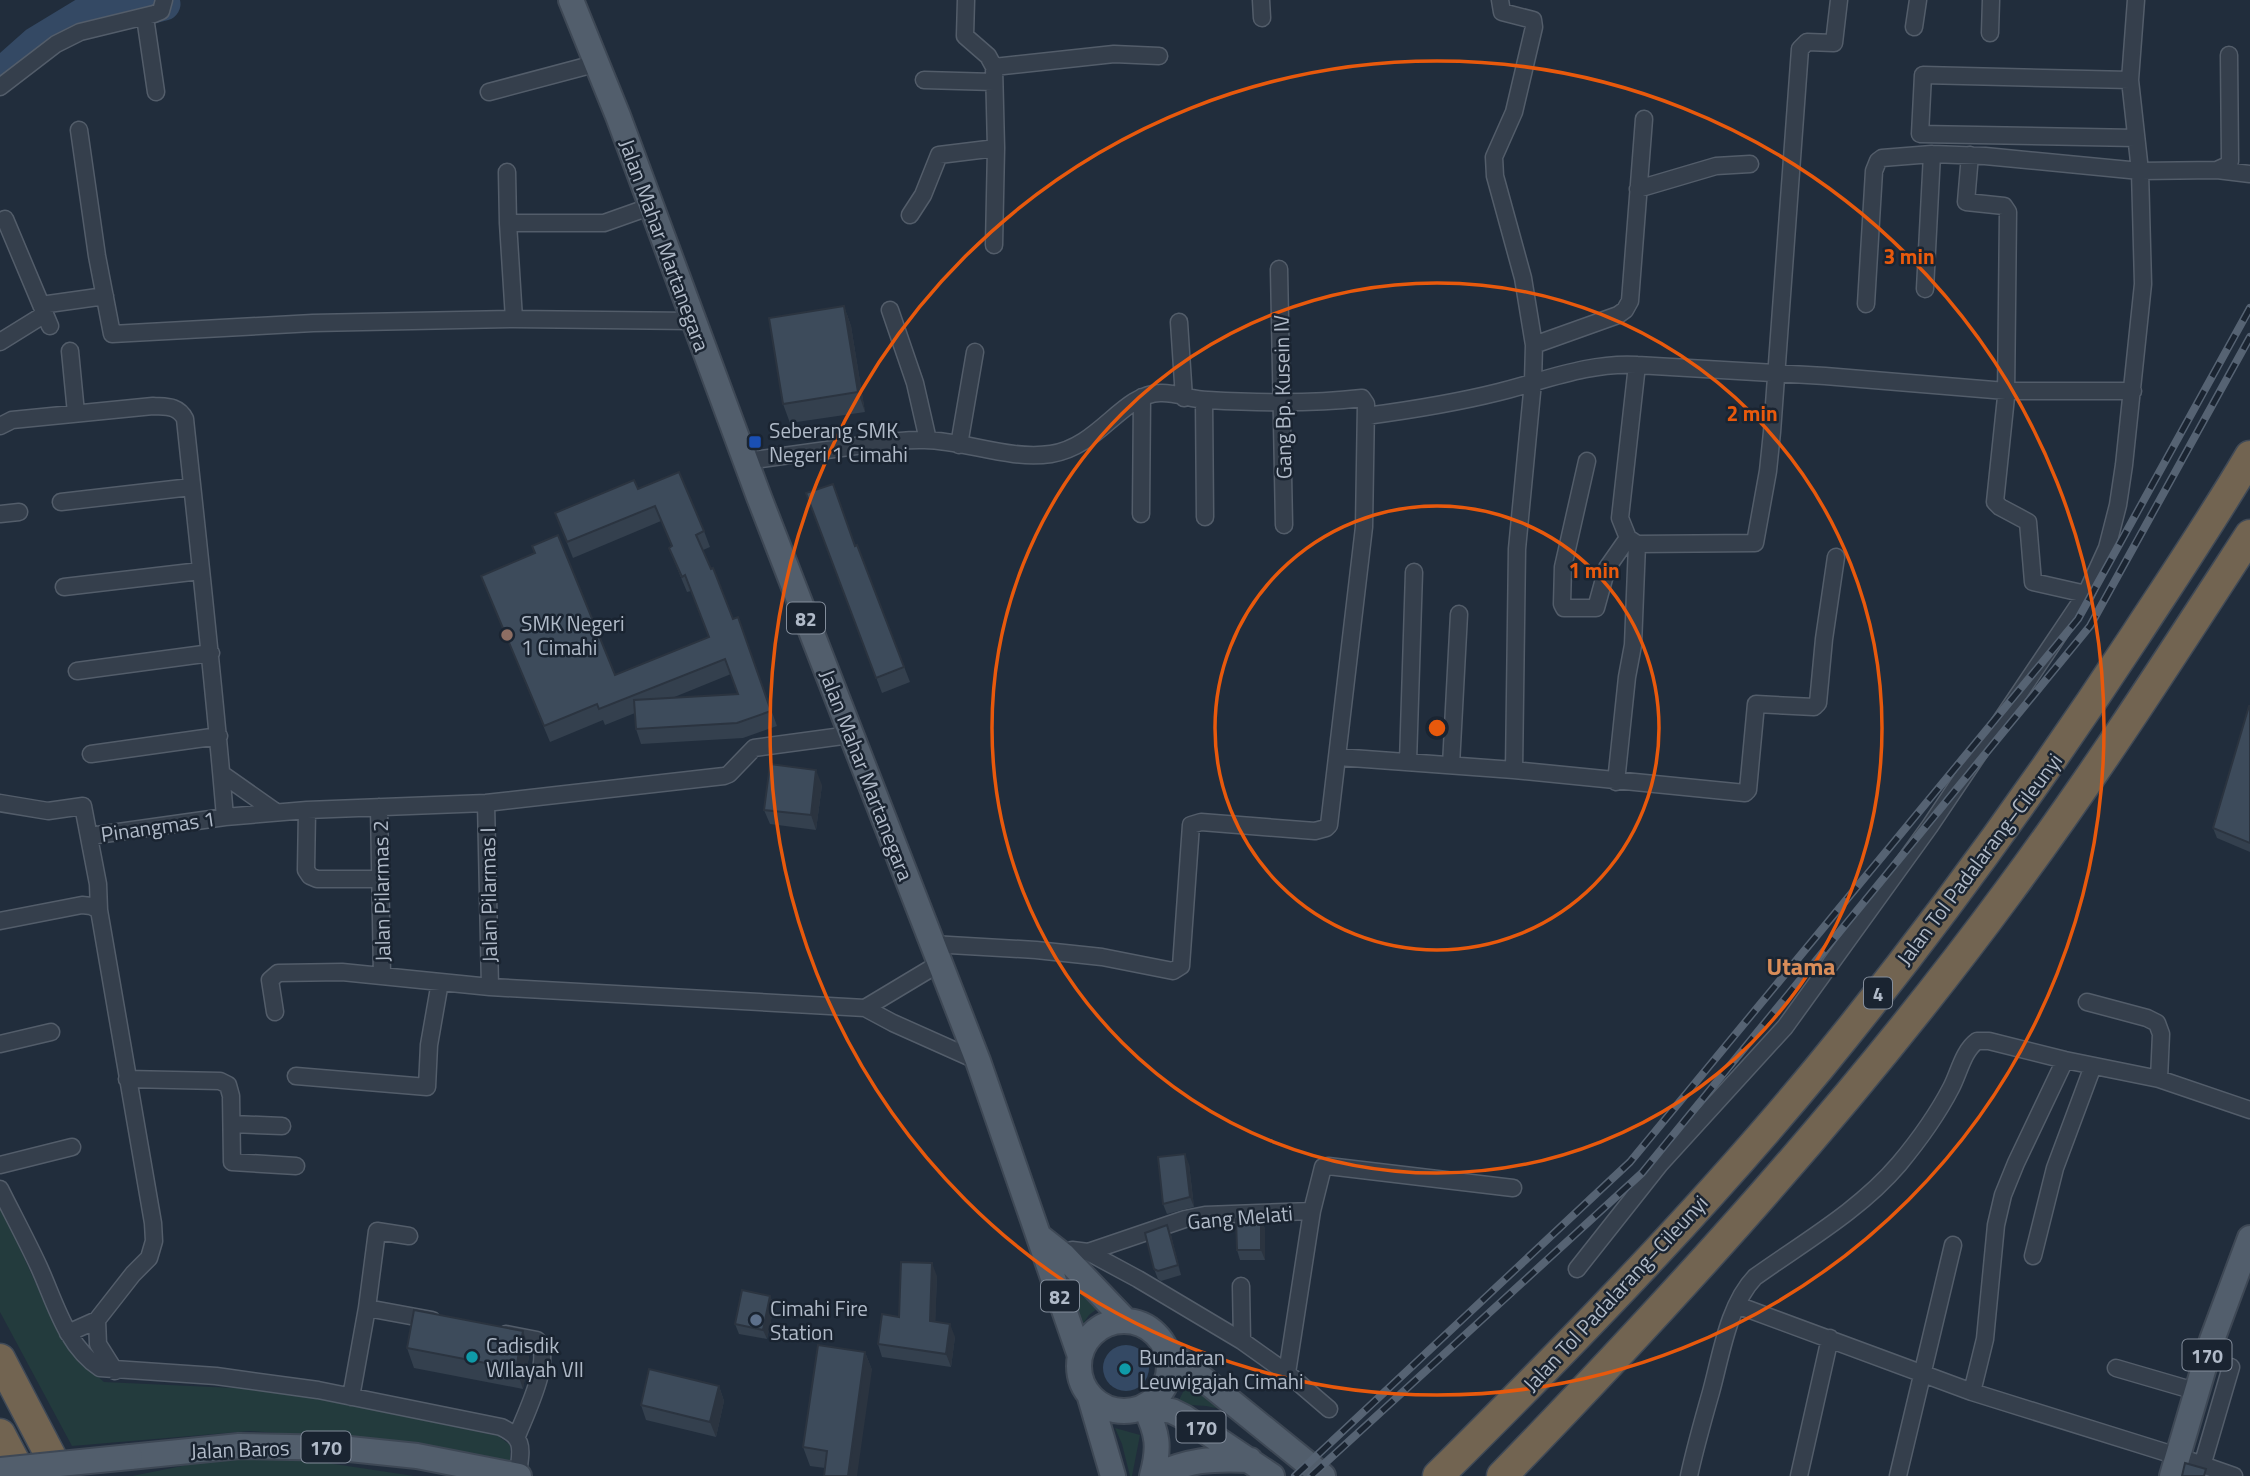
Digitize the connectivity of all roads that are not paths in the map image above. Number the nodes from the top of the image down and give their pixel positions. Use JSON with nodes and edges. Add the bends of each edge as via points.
{"nodes":[{"id":1,"x":164,"y":0,"type":"edge"},
{"id":2,"x":571,"y":0,"type":"edge"},
{"id":3,"x":967,"y":0,"type":"edge"},
{"id":4,"x":1261,"y":0,"type":"edge"},
{"id":5,"x":1500,"y":0,"type":"edge"},
{"id":6,"x":1839,"y":0,"type":"edge"},
{"id":7,"x":1918,"y":0,"type":"edge"},
{"id":8,"x":1990,"y":0,"type":"edge"},
{"id":9,"x":2136,"y":0,"type":"edge"},
{"id":10,"x":145,"y":17,"type":"junction"},
{"id":11,"x":1262,"y":18,"type":"dead end"},
{"id":12,"x":1914,"y":27,"type":"dead end"},
{"id":13,"x":1990,"y":33,"type":"dead end"},
{"id":14,"x":2229,"y":55,"type":"dead end"},
{"id":15,"x":1159,"y":56,"type":"dead end"},
{"id":16,"x":598,"y":63,"type":"junction"},
{"id":17,"x":994,"y":74,"type":"junction"},
{"id":18,"x":924,"y":80,"type":"dead end"},
{"id":19,"x":2130,"y":80,"type":"junction"},
{"id":20,"x":0,"y":87,"type":"edge"},
{"id":21,"x":156,"y":92,"type":"dead end"},
{"id":22,"x":489,"y":92,"type":"dead end"},
{"id":23,"x":1644,"y":119,"type":"dead end"},
{"id":24,"x":79,"y":130,"type":"dead end"},
{"id":25,"x":1985,"y":135,"type":"junction"},
{"id":26,"x":2136,"y":138,"type":"junction"},
{"id":27,"x":996,"y":148,"type":"junction"},
{"id":28,"x":1932,"y":154,"type":"junction"},
{"id":29,"x":1977,"y":155,"type":"junction"},
{"id":30,"x":1750,"y":164,"type":"dead end"},
{"id":31,"x":2217,"y":170,"type":"junction"},
{"id":32,"x":2140,"y":171,"type":"junction"},
{"id":33,"x":507,"y":172,"type":"dead end"},
{"id":34,"x":2250,"y":174,"type":"edge"},
{"id":35,"x":1638,"y":189,"type":"junction"},
{"id":36,"x":652,"y":206,"type":"junction"},
{"id":37,"x":910,"y":215,"type":"dead end"},
{"id":38,"x":5,"y":219,"type":"dead end"},
{"id":39,"x":508,"y":223,"type":"junction"},
{"id":40,"x":994,"y":245,"type":"dead end"},
{"id":41,"x":1279,"y":269,"type":"dead end"},
{"id":42,"x":1925,"y":289,"type":"dead end"},
{"id":43,"x":105,"y":296,"type":"junction"},
{"id":44,"x":1866,"y":304,"type":"dead end"},
{"id":45,"x":890,"y":310,"type":"dead end"},
{"id":46,"x":45,"y":315,"type":"junction"},
{"id":47,"x":514,"y":319,"type":"junction"},
{"id":48,"x":693,"y":321,"type":"junction"},
{"id":49,"x":1180,"y":322,"type":"dead end"},
{"id":50,"x":0,"y":342,"type":"edge"},
{"id":51,"x":1534,"y":345,"type":"junction"},
{"id":52,"x":70,"y":351,"type":"dead end"},
{"id":53,"x":975,"y":352,"type":"dead end"},
{"id":54,"x":1637,"y":365,"type":"junction"},
{"id":55,"x":1776,"y":373,"type":"junction"},
{"id":56,"x":1533,"y":382,"type":"junction"},
{"id":57,"x":2006,"y":391,"type":"junction"},
{"id":58,"x":2133,"y":391,"type":"junction"},
{"id":59,"x":1142,"y":397,"type":"junction"},
{"id":60,"x":1184,"y":398,"type":"junction"},
{"id":61,"x":1203,"y":400,"type":"junction"},
{"id":62,"x":1283,"y":402,"type":"junction"},
{"id":63,"x":76,"y":413,"type":"junction"},
{"id":64,"x":1366,"y":416,"type":"junction"},
{"id":65,"x":0,"y":426,"type":"edge"},
{"id":66,"x":928,"y":440,"type":"junction"},
{"id":67,"x":959,"y":445,"type":"junction"},
{"id":68,"x":2250,"y":456,"type":"edge"},
{"id":69,"x":746,"y":461,"type":"junction"},
{"id":70,"x":1587,"y":461,"type":"dead end"},
{"id":71,"x":191,"y":487,"type":"junction"},
{"id":72,"x":61,"y":502,"type":"dead end"},
{"id":73,"x":19,"y":512,"type":"dead end"},
{"id":74,"x":0,"y":514,"type":"edge"},
{"id":75,"x":1140,"y":514,"type":"dead end"},
{"id":76,"x":1205,"y":517,"type":"dead end"},
{"id":77,"x":1284,"y":524,"type":"dead end"},
{"id":78,"x":2250,"y":534,"type":"edge"},
{"id":79,"x":1633,"y":541,"type":"junction"},
{"id":80,"x":1836,"y":557,"type":"dead end"},
{"id":81,"x":200,"y":570,"type":"junction"},
{"id":82,"x":1414,"y":572,"type":"dead end"},
{"id":83,"x":64,"y":587,"type":"dead end"},
{"id":84,"x":2086,"y":594,"type":"junction"},
{"id":85,"x":1459,"y":614,"type":"dead end"},
{"id":86,"x":211,"y":653,"type":"junction"},
{"id":87,"x":77,"y":671,"type":"dead end"},
{"id":88,"x":850,"y":735,"type":"junction"},
{"id":89,"x":219,"y":736,"type":"junction"},
{"id":90,"x":91,"y":754,"type":"dead end"},
{"id":91,"x":1338,"y":757,"type":"junction"},
{"id":92,"x":1408,"y":762,"type":"junction"},
{"id":93,"x":1451,"y":765,"type":"junction"},
{"id":94,"x":1514,"y":770,"type":"junction"},
{"id":95,"x":222,"y":774,"type":"junction"},
{"id":96,"x":1616,"y":782,"type":"junction"},
{"id":97,"x":0,"y":803,"type":"edge"},
{"id":98,"x":486,"y":803,"type":"junction"},
{"id":99,"x":379,"y":807,"type":"junction"},
{"id":100,"x":307,"y":810,"type":"junction"},
{"id":101,"x":276,"y":812,"type":"junction"},
{"id":102,"x":225,"y":817,"type":"junction"},
{"id":103,"x":90,"y":836,"type":"junction"},
{"id":104,"x":379,"y":879,"type":"junction"},
{"id":105,"x":99,"y":910,"type":"junction"},
{"id":106,"x":0,"y":921,"type":"edge"},
{"id":107,"x":936,"y":954,"type":"junction"},
{"id":108,"x":382,"y":975,"type":"junction"},
{"id":109,"x":440,"y":982,"type":"junction"},
{"id":110,"x":490,"y":987,"type":"junction"},
{"id":111,"x":2087,"y":1002,"type":"dead end"},
{"id":112,"x":865,"y":1007,"type":"junction"},
{"id":113,"x":275,"y":1012,"type":"dead end"},
{"id":114,"x":51,"y":1032,"type":"dead end"},
{"id":115,"x":0,"y":1044,"type":"edge"},
{"id":116,"x":2065,"y":1060,"type":"junction"},
{"id":117,"x":978,"y":1061,"type":"junction"},
{"id":118,"x":2092,"y":1066,"type":"junction"},
{"id":119,"x":296,"y":1076,"type":"dead end"},
{"id":120,"x":127,"y":1079,"type":"junction"},
{"id":121,"x":2159,"y":1079,"type":"junction"},
{"id":122,"x":2250,"y":1110,"type":"edge"},
{"id":123,"x":232,"y":1124,"type":"junction"},
{"id":124,"x":282,"y":1126,"type":"dead end"},
{"id":125,"x":72,"y":1147,"type":"dead end"},
{"id":126,"x":0,"y":1165,"type":"edge"},
{"id":127,"x":296,"y":1166,"type":"dead end"},
{"id":128,"x":1513,"y":1188,"type":"dead end"},
{"id":129,"x":0,"y":1189,"type":"edge"},
{"id":130,"x":1312,"y":1211,"type":"junction"},
{"id":131,"x":408,"y":1236,"type":"dead end"},
{"id":132,"x":1039,"y":1237,"type":"junction"},
{"id":133,"x":2250,"y":1238,"type":"edge"},
{"id":134,"x":1953,"y":1245,"type":"dead end"},
{"id":135,"x":1076,"y":1254,"type":"junction"},
{"id":136,"x":2033,"y":1256,"type":"dead end"},
{"id":137,"x":1577,"y":1269,"type":"dead end"},
{"id":138,"x":1241,"y":1286,"type":"dead end"},
{"id":139,"x":1737,"y":1305,"type":"junction"},
{"id":140,"x":367,"y":1308,"type":"junction"},
{"id":141,"x":97,"y":1320,"type":"junction"},
{"id":142,"x":1125,"y":1321,"type":"junction"},
{"id":143,"x":446,"y":1323,"type":"edge"},
{"id":144,"x":485,"y":1330,"type":"edge"},
{"id":145,"x":68,"y":1333,"type":"junction"},
{"id":146,"x":1830,"y":1338,"type":"junction"},
{"id":147,"x":1242,"y":1341,"type":"junction"},
{"id":148,"x":1165,"y":1348,"type":"junction"},
{"id":149,"x":1080,"y":1356,"type":"junction"},
{"id":150,"x":0,"y":1359,"type":"edge"},
{"id":151,"x":2231,"y":1367,"type":"dead end"},
{"id":152,"x":2116,"y":1368,"type":"dead end"},
{"id":153,"x":116,"y":1371,"type":"junction"},
{"id":154,"x":1287,"y":1373,"type":"junction"},
{"id":155,"x":1922,"y":1374,"type":"junction"},
{"id":156,"x":2195,"y":1391,"type":"junction"},
{"id":157,"x":1972,"y":1392,"type":"junction"},
{"id":158,"x":1089,"y":1394,"type":"junction"},
{"id":159,"x":351,"y":1397,"type":"junction"},
{"id":160,"x":1145,"y":1407,"type":"junction"},
{"id":161,"x":1329,"y":1409,"type":"dead end"},
{"id":162,"x":0,"y":1434,"type":"edge"},
{"id":163,"x":517,"y":1436,"type":"junction"},
{"id":164,"x":1251,"y":1460,"type":"junction"},
{"id":165,"x":2174,"y":1466,"type":"edge"},
{"id":166,"x":2202,"y":1466,"type":"junction"},
{"id":167,"x":0,"y":1470,"type":"edge"},
{"id":168,"x":1321,"y":1475,"type":"edge"},
{"id":169,"x":22,"y":1476,"type":"edge"},
{"id":170,"x":61,"y":1476,"type":"edge"},
{"id":171,"x":519,"y":1476,"type":"edge"},
{"id":172,"x":1113,"y":1476,"type":"edge"},
{"id":173,"x":1153,"y":1476,"type":"edge"},
{"id":174,"x":1272,"y":1476,"type":"edge"},
{"id":175,"x":1438,"y":1476,"type":"edge"},
{"id":176,"x":1502,"y":1476,"type":"edge"},
{"id":177,"x":1689,"y":1476,"type":"edge"},
{"id":178,"x":1798,"y":1476,"type":"edge"},
{"id":179,"x":1898,"y":1476,"type":"edge"},
{"id":180,"x":2234,"y":1476,"type":"edge"}],
"edges":[{"from":1,"to":10,"type":"street","via":[[161,11]]},
{"from":2,"to":16,"type":"main road","name":"Jalan Mahar Martanegara","number":"82"},
{"from":3,"to":17,"type":"street","via":[[965,36],[988,56]]},
{"from":4,"to":11,"type":"street"},
{"from":5,"to":51,"type":"street","via":[[1505,15],[1534,23],[1514,112],[1493,167],[1523,278]]},
{"from":6,"to":55,"type":"street","via":[[1834,43],[1807,42],[1800,48]]},
{"from":7,"to":12,"type":"street"},
{"from":8,"to":13,"type":"street"},
{"from":9,"to":19,"type":"street"},
{"from":10,"to":20,"type":"street","via":[[89,28],[56,44]]},
{"from":10,"to":21,"type":"street"},
{"from":14,"to":31,"type":"street","via":[[2230,161]]},
{"from":15,"to":17,"type":"street","via":[[1114,54]]},
{"from":16,"to":22,"type":"street"},
{"from":16,"to":36,"type":"main road","name":"Jalan Mahar Martanegara","number":"82"},
{"from":17,"to":18,"type":"street"},
{"from":17,"to":27,"type":"street"},
{"from":19,"to":25,"type":"street","via":[[1923,75],[1920,134]]},
{"from":19,"to":26,"type":"street"},
{"from":23,"to":35,"type":"street"},
{"from":24,"to":43,"type":"street"},
{"from":25,"to":26,"type":"street"},
{"from":25,"to":29,"type":"street"},
{"from":26,"to":32,"type":"street"},
{"from":27,"to":37,"type":"street","via":[[939,155]]},
{"from":27,"to":40,"type":"street"},
{"from":28,"to":29,"type":"street"},
{"from":28,"to":42,"type":"street"},
{"from":28,"to":44,"type":"street","via":[[1882,158],[1875,165]]},
{"from":29,"to":32,"type":"street"},
{"from":29,"to":57,"type":"street","via":[[1966,202],[2004,206],[2008,212]]},
{"from":30,"to":35,"type":"street","via":[[1716,166]]},
{"from":31,"to":32,"type":"street"},
{"from":31,"to":34,"type":"street"},
{"from":32,"to":58,"type":"street","via":[[2143,284]]},
{"from":33,"to":39,"type":"street"},
{"from":35,"to":51,"type":"street","via":[[1628,306],[1618,315]]},
{"from":36,"to":39,"type":"street","via":[[604,223]]},
{"from":36,"to":48,"type":"main road","name":"Jalan Mahar Martanegara","number":"82"},
{"from":38,"to":46,"type":"street"},
{"from":39,"to":47,"type":"street"},
{"from":41,"to":62,"type":"street","name":"Gang Bp. Kusein IV"},
{"from":43,"to":46,"type":"street"},
{"from":43,"to":47,"type":"street","via":[[112,334]]},
{"from":45,"to":66,"type":"street","via":[[915,383]]},
{"from":46,"to":50,"type":"street"},
{"from":47,"to":48,"type":"street"},
{"from":48,"to":69,"type":"main road","name":"Jalan Mahar Martanegara","number":"82"},
{"from":49,"to":60,"type":"street"},
{"from":51,"to":56,"type":"street"},
{"from":52,"to":63,"type":"street"},
{"from":53,"to":67,"type":"street"},
{"from":54,"to":55,"type":"street"},
{"from":54,"to":56,"type":"street","via":[[1587,369]]},
{"from":54,"to":79,"type":"street","via":[[1620,518]]},
{"from":55,"to":57,"type":"street"},
{"from":55,"to":79,"type":"street","via":[[1768,471],[1756,541]]},
{"from":56,"to":64,"type":"street","via":[[1444,404]]},
{"from":56,"to":94,"type":"street","via":[[1517,549]]},
{"from":57,"to":58,"type":"street"},
{"from":57,"to":84,"type":"street","via":[[1995,502],[2028,522],[2033,582]]},
{"from":58,"to":84,"type":"street","via":[[2118,505],[2107,548]]},
{"from":59,"to":60,"type":"street","via":[[1161,393]]},
{"from":59,"to":67,"type":"street","via":[[1089,439],[1062,452],[1028,455]]},
{"from":59,"to":75,"type":"street"},
{"from":60,"to":61,"type":"street"},
{"from":61,"to":62,"type":"street"},
{"from":61,"to":76,"type":"street"},
{"from":62,"to":64,"type":"street","via":[[1362,398]]},
{"from":62,"to":77,"type":"street","name":"Gang Bp. Kusein IV"},
{"from":63,"to":65,"type":"street","via":[[12,419]]},
{"from":63,"to":71,"type":"street","via":[[175,408],[185,419]]},
{"from":64,"to":91,"type":"street","via":[[1364,527]]},
{"from":66,"to":67,"type":"street"},
{"from":66,"to":69,"type":"street"},
{"from":68,"to":175,"type":"highway","name":"Jalan Tol Padalarang–Cileunyi","number":"4","via":[[2059,752],[1984,857],[1818,1069],[1557,1359]]},
{"from":69,"to":88,"type":"main road","name":"Jalan Mahar Martanegara","number":"82"},
{"from":70,"to":79,"type":"street","via":[[1563,568],[1564,607],[1596,608],[1605,572]]},
{"from":71,"to":72,"type":"street"},
{"from":71,"to":81,"type":"street"},
{"from":73,"to":74,"type":"street"},
{"from":78,"to":176,"type":"highway","name":"Jalan Tol Padalarang–Cileunyi","number":"4","via":[[2093,776],[1919,1009],[1753,1206]]},
{"from":79,"to":96,"type":"street","via":[[1633,645]]},
{"from":80,"to":96,"type":"street","via":[[1818,703],[1814,707],[1756,704],[1747,792]]},
{"from":81,"to":83,"type":"street"},
{"from":81,"to":86,"type":"street"},
{"from":82,"to":92,"type":"street"},
{"from":84,"to":137,"type":"street","via":[[1930,826],[1785,1027],[1660,1164]]},
{"from":85,"to":93,"type":"street"},
{"from":86,"to":87,"type":"street"},
{"from":86,"to":89,"type":"street"},
{"from":88,"to":98,"type":"street","name":"Pinangmas 1","via":[[754,748],[724,776]]},
{"from":88,"to":107,"type":"main road","name":"Jalan Mahar Martanegara","number":"82"},
{"from":89,"to":90,"type":"street"},
{"from":89,"to":95,"type":"street"},
{"from":91,"to":92,"type":"street"},
{"from":91,"to":107,"type":"street","via":[[1326,828],[1315,831],[1201,822],[1190,827],[1178,969],[1036,950]]},
{"from":92,"to":93,"type":"street"},
{"from":93,"to":94,"type":"street"},
{"from":94,"to":96,"type":"street"},
{"from":95,"to":101,"type":"street"},
{"from":95,"to":102,"type":"street"},
{"from":97,"to":103,"type":"street","via":[[48,811],[83,806]]},
{"from":98,"to":99,"type":"street","name":"Pinangmas 1"},
{"from":98,"to":110,"type":"street","name":"Jalan Pilarmas I"},
{"from":99,"to":100,"type":"street","name":"Pinangmas 1"},
{"from":99,"to":104,"type":"street","name":"Jalan Pilarmas 2"},
{"from":100,"to":101,"type":"street","name":"Pinangmas 1"},
{"from":100,"to":104,"type":"street","via":[[306,870],[310,876],[317,880]]},
{"from":101,"to":102,"type":"street","name":"Pinangmas 1"},
{"from":102,"to":103,"type":"street","name":"Pinangmas 1"},
{"from":103,"to":105,"type":"street"},
{"from":104,"to":108,"type":"street","name":"Jalan Pilarmas 2"},
{"from":105,"to":106,"type":"street","via":[[82,905]]},
{"from":105,"to":120,"type":"street"},
{"from":107,"to":112,"type":"street"},
{"from":107,"to":117,"type":"main road","name":"Jalan Mahar Martanegara","number":"82"},
{"from":108,"to":109,"type":"street"},
{"from":108,"to":113,"type":"street","via":[[278,973],[271,979]]},
{"from":109,"to":110,"type":"street"},
{"from":109,"to":119,"type":"street","via":[[427,1087]]},
{"from":110,"to":112,"type":"street"},
{"from":111,"to":121,"type":"street","via":[[2157,1023],[2161,1034]]},
{"from":112,"to":117,"type":"street"},
{"from":114,"to":115,"type":"street"},
{"from":116,"to":118,"type":"street"},
{"from":116,"to":139,"type":"street","via":[[1989,1041],[1972,1044],[1934,1118],[1897,1166],[1870,1193],[1755,1278]]},
{"from":116,"to":157,"type":"street","via":[[2003,1195],[1985,1339]]},
{"from":117,"to":132,"type":"main road","name":"Jalan Mahar Martanegara","number":"82"},
{"from":118,"to":121,"type":"street"},
{"from":118,"to":136,"type":"street","via":[[2055,1168]]},
{"from":120,"to":123,"type":"street","via":[[220,1081],[228,1085]]},
{"from":120,"to":141,"type":"street","via":[[154,1241],[149,1258]]},
{"from":121,"to":122,"type":"street"},
{"from":123,"to":124,"type":"street"},
{"from":123,"to":127,"type":"street","via":[[232,1162]]},
{"from":125,"to":126,"type":"street"},
{"from":128,"to":130,"type":"street","via":[[1328,1166],[1321,1171]]},
{"from":129,"to":145,"type":"street"},
{"from":130,"to":135,"type":"street","name":"Gang Melati","via":[[1205,1215]]},
{"from":130,"to":154,"type":"street"},
{"from":131,"to":140,"type":"street","via":[[377,1231]]},
{"from":132,"to":135,"type":"main road","number":"82"},
{"from":132,"to":149,"type":"main road","name":"Jalan Mahar Martanegara","number":"82"},
{"from":133,"to":156,"type":"main road","number":"170"},
{"from":134,"to":155,"type":"street"},
{"from":135,"to":142,"type":"main road","number":"82"},
{"from":135,"to":147,"type":"street","via":[[1138,1279]]},
{"from":138,"to":147,"type":"street"},
{"from":139,"to":146,"type":"street"},
{"from":139,"to":177,"type":"street"},
{"from":140,"to":143,"type":"street"},
{"from":140,"to":159,"type":"street"},
{"from":141,"to":145,"type":"street"},
{"from":141,"to":153,"type":"street","via":[[98,1344]]},
{"from":142,"to":148,"type":"main road","number":"170","via":[[1149,1329]]},
{"from":142,"to":149,"type":"main road","via":[[1096,1330]]},
{"from":144,"to":163,"type":"street","via":[[537,1340],[542,1345],[538,1383]]},
{"from":145,"to":153,"type":"street","via":[[91,1362]]},
{"from":146,"to":155,"type":"street"},
{"from":146,"to":178,"type":"street"},
{"from":147,"to":154,"type":"street"},
{"from":148,"to":160,"type":"main road","number":"170","via":[[1168,1368],[1163,1387]]},
{"from":148,"to":168,"type":"main road","number":"170"},
{"from":149,"to":158,"type":"main road","via":[[1082,1383]]},
{"from":150,"to":170,"type":"highway"},
{"from":151,"to":166,"type":"street"},
{"from":152,"to":156,"type":"street"},
{"from":153,"to":159,"type":"street","via":[[216,1376]]},
{"from":154,"to":161,"type":"street"},
{"from":155,"to":157,"type":"street"},
{"from":155,"to":179,"type":"street"},
{"from":156,"to":165,"type":"main road","number":"170"},
{"from":157,"to":165,"type":"street"},
{"from":158,"to":160,"type":"main road","number":"170","via":[[1119,1410]]},
{"from":158,"to":172,"type":"main road"},
{"from":159,"to":163,"type":"street","via":[[502,1427]]},
{"from":160,"to":164,"type":"main road","number":"170","via":[[1184,1417]]},
{"from":160,"to":173,"type":"main road","number":"170","via":[[1156,1429]]},
{"from":162,"to":169,"type":"highway"},
{"from":163,"to":171,"type":"street"},
{"from":164,"to":173,"type":"main road","number":"170","via":[[1200,1460]]},
{"from":164,"to":174,"type":"main road","number":"170"},
{"from":165,"to":166,"type":"street"},
{"from":166,"to":180,"type":"street"},
{"from":167,"to":171,"type":"main road","name":"Jalan Baros","number":"170","bridge":true,"via":[[239,1446],[340,1448],[417,1456]]}]}
